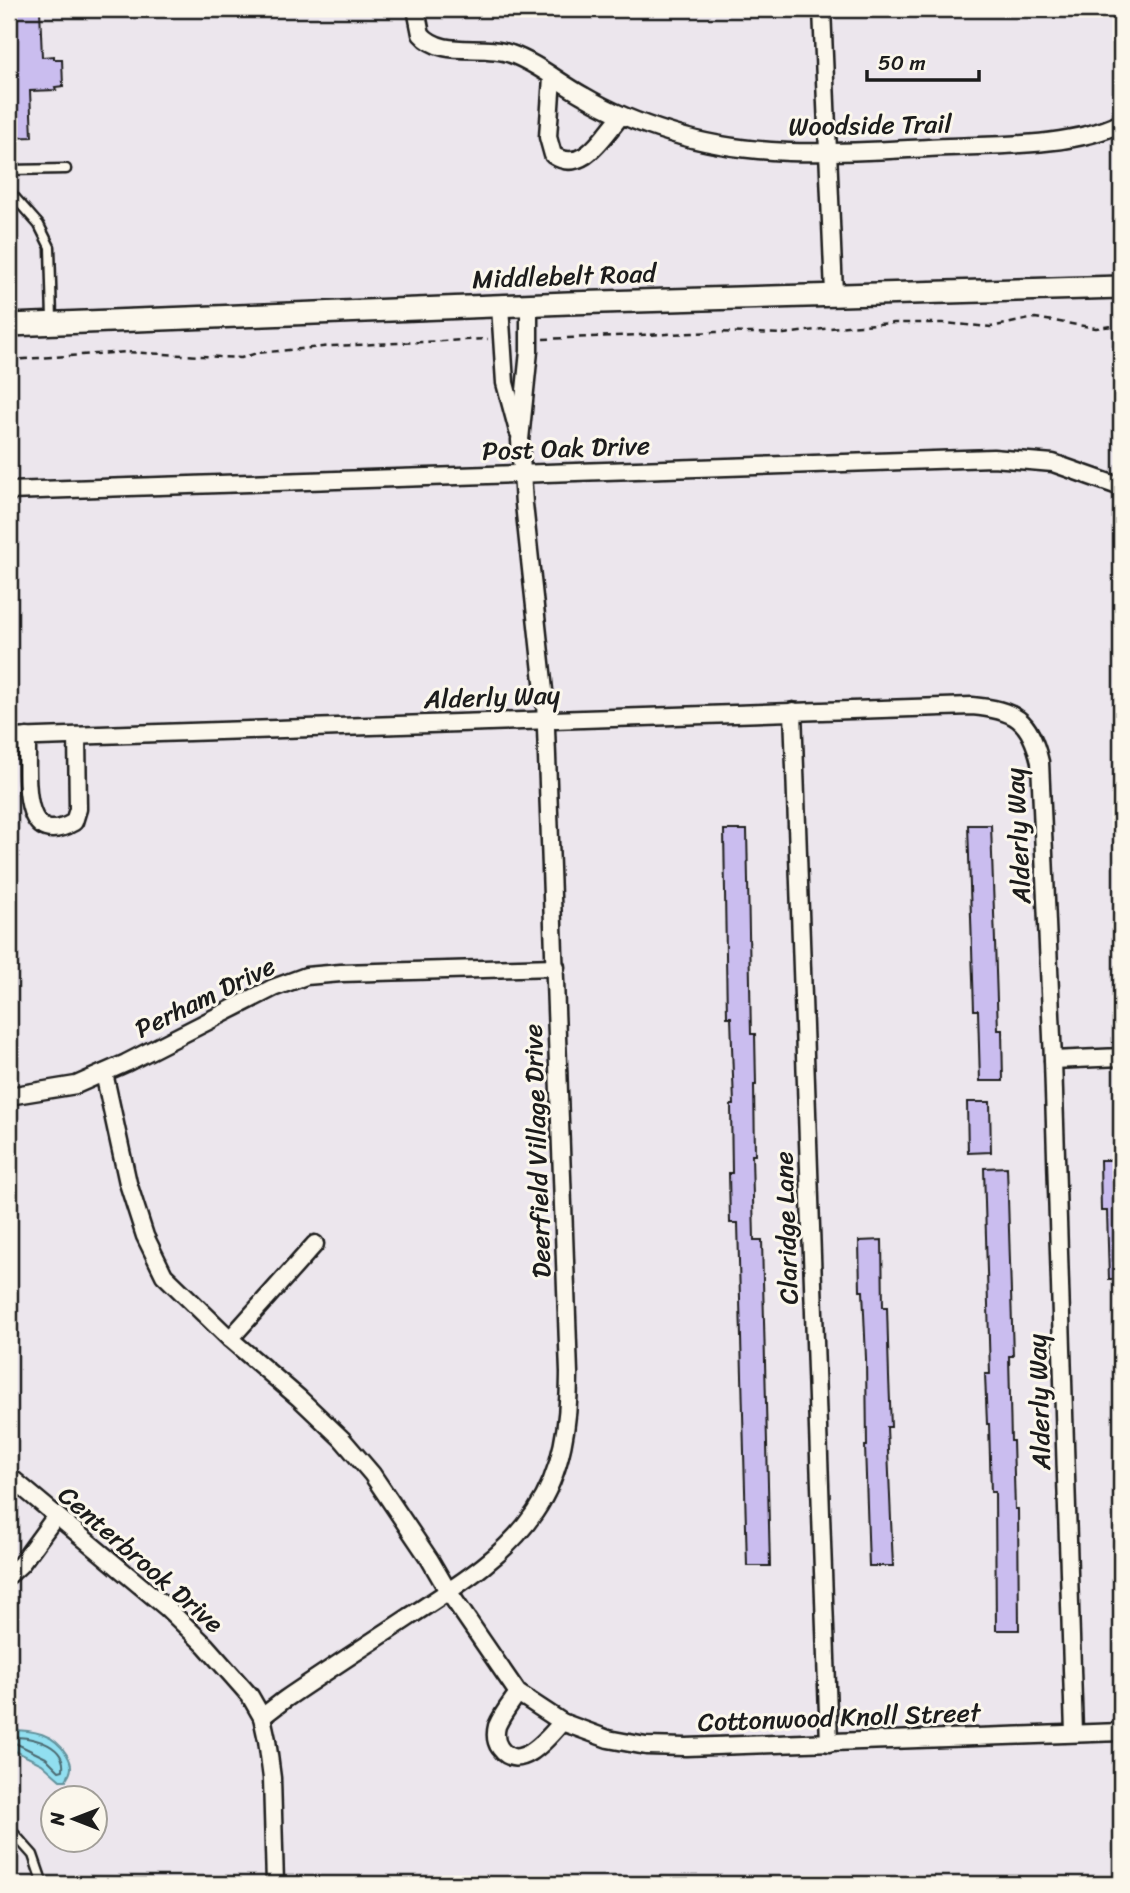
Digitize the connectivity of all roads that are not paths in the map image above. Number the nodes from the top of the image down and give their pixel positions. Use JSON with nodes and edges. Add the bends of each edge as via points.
{"nodes":[{"id":1,"x":416,"y":9,"type":"edge"},
{"id":2,"x":822,"y":9,"type":"edge"},
{"id":3,"x":552,"y":77,"type":"junction"},
{"id":4,"x":621,"y":116,"type":"junction"},
{"id":5,"x":1121,"y":124,"type":"edge"},
{"id":6,"x":829,"y":152,"type":"junction"},
{"id":7,"x":66,"y":169,"type":"dead end"},
{"id":8,"x":9,"y":170,"type":"edge"},
{"id":9,"x":9,"y":191,"type":"edge"},
{"id":10,"x":1121,"y":286,"type":"edge"},
{"id":11,"x":834,"y":293,"type":"junction"},
{"id":12,"x":529,"y":304,"type":"junction"},
{"id":13,"x":500,"y":306,"type":"junction"},
{"id":14,"x":52,"y":323,"type":"junction"},
{"id":15,"x":9,"y":325,"type":"edge"},
{"id":16,"x":520,"y":440,"type":"junction"},
{"id":17,"x":522,"y":473,"type":"junction"},
{"id":18,"x":1121,"y":487,"type":"edge"},
{"id":19,"x":9,"y":491,"type":"edge"},
{"id":20,"x":793,"y":711,"type":"junction"},
{"id":21,"x":546,"y":720,"type":"junction"},
{"id":22,"x":77,"y":736,"type":"junction"},
{"id":23,"x":27,"y":737,"type":"junction"},
{"id":24,"x":9,"y":738,"type":"edge"},
{"id":25,"x":556,"y":967,"type":"junction"},
{"id":26,"x":1121,"y":1057,"type":"edge"},
{"id":27,"x":1053,"y":1060,"type":"junction"},
{"id":28,"x":104,"y":1073,"type":"junction"},
{"id":29,"x":9,"y":1097,"type":"edge"},
{"id":30,"x":315,"y":1244,"type":"dead end"},
{"id":31,"x":230,"y":1339,"type":"junction"},
{"id":32,"x":10,"y":1481,"type":"edge"},
{"id":33,"x":56,"y":1516,"type":"junction"},
{"id":34,"x":9,"y":1575,"type":"edge"},
{"id":35,"x":448,"y":1591,"type":"junction"},
{"id":36,"x":518,"y":1693,"type":"junction"},
{"id":37,"x":262,"y":1717,"type":"junction"},
{"id":38,"x":562,"y":1722,"type":"junction"},
{"id":39,"x":1121,"y":1732,"type":"edge"},
{"id":40,"x":1074,"y":1733,"type":"junction"},
{"id":41,"x":829,"y":1743,"type":"junction"},
{"id":42,"x":9,"y":1828,"type":"edge"},
{"id":43,"x":43,"y":1884,"type":"edge"},
{"id":44,"x":275,"y":1884,"type":"edge"}],
"edges":[{"from":1,"to":3,"type":"street","name":"Woodside Trail","via":[[421,34],[436,46],[511,54]]},
{"from":2,"to":6,"type":"street"},
{"from":3,"to":4,"type":"street","name":"Woodside Trail"},
{"from":3,"to":4,"type":"street","via":[[548,137],[553,155],[563,162],[578,161],[590,152]]},
{"from":4,"to":6,"type":"street","name":"Woodside Trail","via":[[716,144],[762,151]]},
{"from":5,"to":6,"type":"street","name":"Woodside Trail","via":[[1072,138],[999,145]]},
{"from":6,"to":11,"type":"street"},
{"from":7,"to":8,"type":"lane"},
{"from":9,"to":14,"type":"lane","via":[[39,225],[50,247]]},
{"from":10,"to":11,"type":"street","name":"Middlebelt Road"},
{"from":11,"to":12,"type":"street","name":"Middlebelt Road"},
{"from":12,"to":13,"type":"street","name":"Middlebelt Road"},
{"from":12,"to":16,"type":"street","name":"Deerfield Village Drive"},
{"from":13,"to":14,"type":"street","name":"Middlebelt Road"},
{"from":13,"to":16,"type":"street","name":"Deerfield Village Drive","via":[[505,383]]},
{"from":14,"to":15,"type":"street","name":"Middlebelt Road"},
{"from":16,"to":17,"type":"street","name":"Deerfield Village Drive"},
{"from":17,"to":18,"type":"street","name":"Post Oak Drive","via":[[993,458],[1053,463]]},
{"from":17,"to":19,"type":"street","name":"Post Oak Drive"},
{"from":17,"to":21,"type":"street","name":"Deerfield Village Drive"},
{"from":20,"to":21,"type":"street","name":"Alderly Way"},
{"from":20,"to":27,"type":"street","name":"Alderly Way","via":[[972,706],[1013,714],[1028,728],[1041,762]]},
{"from":20,"to":41,"type":"street","name":"Claridge Lane"},
{"from":21,"to":22,"type":"street","name":"Alderly Way"},
{"from":21,"to":25,"type":"street","name":"Deerfield Village Drive"},
{"from":22,"to":23,"type":"street","name":"Alderly Way"},
{"from":22,"to":23,"type":"street","via":[[78,809],[74,822],[48,830],[31,813]]},
{"from":23,"to":24,"type":"street","name":"Alderly Way"},
{"from":25,"to":28,"type":"street","name":"Perham Drive","via":[[306,976],[232,1007]]},
{"from":25,"to":35,"type":"street","name":"Deerfield Village Drive","via":[[569,1373],[564,1445],[536,1511],[508,1544]]},
{"from":26,"to":27,"type":"street"},
{"from":27,"to":40,"type":"street","name":"Alderly Way"},
{"from":28,"to":29,"type":"street","name":"Perham Drive","via":[[76,1085]]},
{"from":28,"to":31,"type":"street","name":"Cottonwood Knoll Street","via":[[128,1183],[145,1236],[164,1275]]},
{"from":30,"to":31,"type":"street"},
{"from":31,"to":35,"type":"street","name":"Cottonwood Knoll Street","via":[[342,1439],[372,1474]]},
{"from":32,"to":33,"type":"street","name":"Centerbrook Drive"},
{"from":33,"to":34,"type":"street"},
{"from":33,"to":37,"type":"street","name":"Centerbrook Drive","via":[[205,1645],[250,1696]]},
{"from":35,"to":36,"type":"street","name":"Cottonwood Knoll Street"},
{"from":35,"to":37,"type":"street","name":"Deerfield Village Drive"},
{"from":36,"to":38,"type":"street","name":"Cottonwood Knoll Street"},
{"from":36,"to":38,"type":"street","via":[[495,1738],[507,1755],[528,1754]]},
{"from":37,"to":44,"type":"street","name":"Centerbrook Drive","via":[[272,1778]]},
{"from":38,"to":41,"type":"street","name":"Cottonwood Knoll Street","via":[[608,1739],[646,1746]]},
{"from":39,"to":40,"type":"street","name":"Cottonwood Knoll Street"},
{"from":40,"to":41,"type":"street","name":"Cottonwood Knoll Street"},
{"from":42,"to":43,"type":"lane","via":[[33,1855]]}]}
